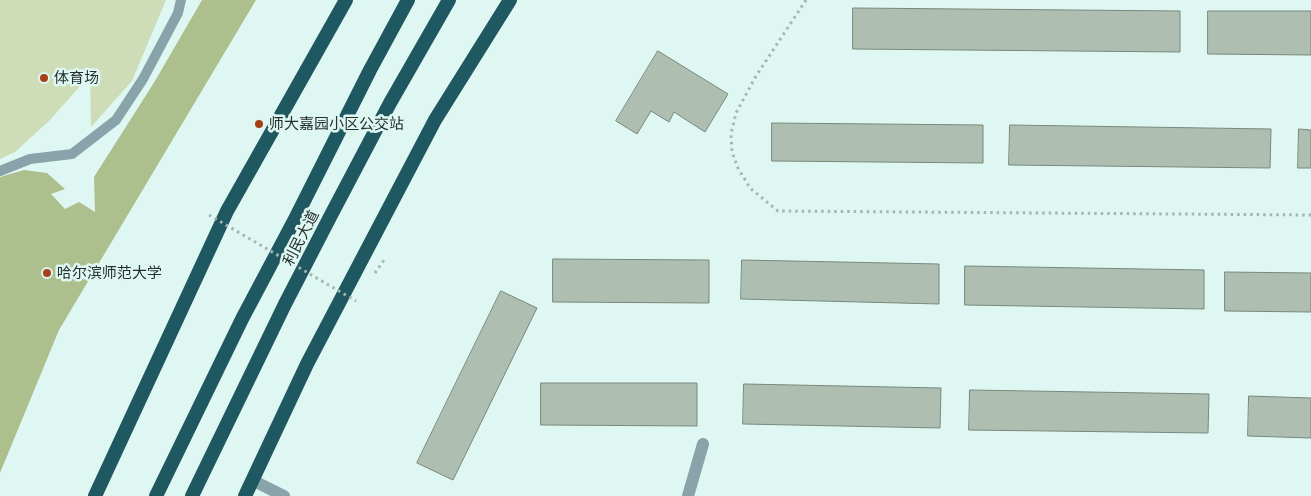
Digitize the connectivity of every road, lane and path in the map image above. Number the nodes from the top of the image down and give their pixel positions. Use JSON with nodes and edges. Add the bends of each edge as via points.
{"nodes":[{"id":1,"x":181,"y":0,"type":"edge"},
{"id":2,"x":346,"y":0,"type":"edge"},
{"id":3,"x":408,"y":0,"type":"edge"},
{"id":4,"x":449,"y":0,"type":"edge"},
{"id":5,"x":510,"y":0,"type":"edge"},
{"id":6,"x":806,"y":0,"type":"edge"},
{"id":7,"x":0,"y":171,"type":"edge"},
{"id":8,"x":209,"y":215,"type":"dead end"},
{"id":9,"x":1311,"y":215,"type":"edge"},
{"id":10,"x":356,"y":301,"type":"dead end"},
{"id":11,"x":703,"y":444,"type":"dead end"},
{"id":12,"x":252,"y":480,"type":"junction"},
{"id":13,"x":95,"y":496,"type":"edge"},
{"id":14,"x":156,"y":496,"type":"edge"},
{"id":15,"x":192,"y":496,"type":"edge"},
{"id":16,"x":245,"y":496,"type":"edge"},
{"id":17,"x":284,"y":496,"type":"edge"},
{"id":18,"x":688,"y":496,"type":"edge"}],
"edges":[{"from":1,"to":7,"type":"lane","via":[[178,13],[144,79],[116,120],[72,154],[30,159]]},
{"from":2,"to":13,"type":"highway","via":[[227,211]]},
{"from":3,"to":14,"type":"highway","name":"利民大道","via":[[242,319]]},
{"from":4,"to":15,"type":"highway","name":"利民大道","via":[[390,104],[285,304]]},
{"from":5,"to":12,"type":"highway","via":[[435,120],[308,364]]},
{"from":6,"to":9,"type":"path","via":[[756,76],[736,113],[731,134],[732,152],[750,188],[778,211]]},
{"from":8,"to":10,"type":"path","bridge":true},
{"from":11,"to":18,"type":"street"},
{"from":12,"to":16,"type":"highway"},
{"from":12,"to":17,"type":"street"}]}
